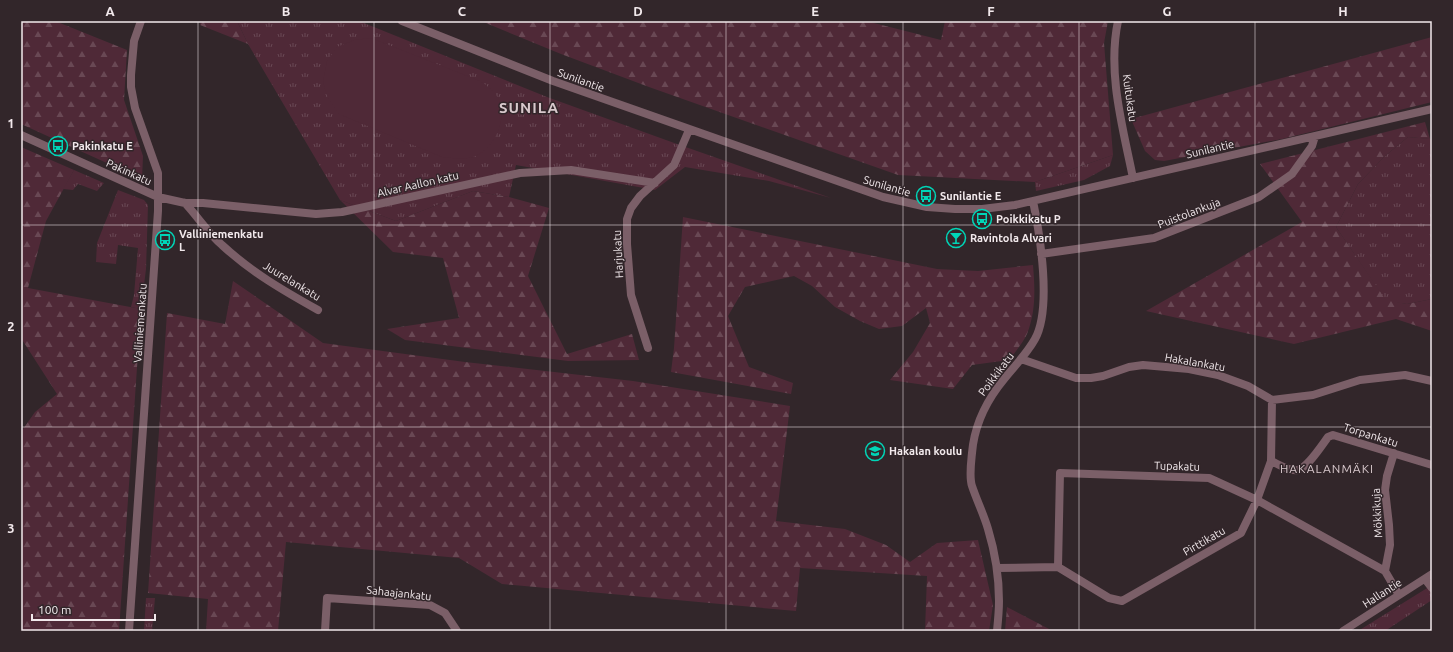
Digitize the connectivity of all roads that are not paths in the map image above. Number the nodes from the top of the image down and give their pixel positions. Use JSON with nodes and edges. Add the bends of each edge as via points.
{"nodes":[{"id":1,"x":142,"y":21,"type":"edge"},
{"id":2,"x":402,"y":21,"type":"edge"},
{"id":3,"x":1118,"y":21,"type":"edge"},
{"id":4,"x":1432,"y":111,"type":"edge"},
{"id":5,"x":689,"y":130,"type":"junction"},
{"id":6,"x":21,"y":135,"type":"edge"},
{"id":7,"x":1315,"y":136,"type":"junction"},
{"id":8,"x":1133,"y":178,"type":"junction"},
{"id":9,"x":655,"y":183,"type":"junction"},
{"id":10,"x":158,"y":197,"type":"junction"},
{"id":11,"x":1033,"y":201,"type":"junction"},
{"id":12,"x":186,"y":204,"type":"junction"},
{"id":13,"x":1041,"y":254,"type":"junction"},
{"id":14,"x":318,"y":310,"type":"dead end"},
{"id":15,"x":648,"y":348,"type":"dead end"},
{"id":16,"x":1021,"y":359,"type":"junction"},
{"id":17,"x":1432,"y":381,"type":"edge"},
{"id":18,"x":1272,"y":400,"type":"junction"},
{"id":19,"x":1394,"y":453,"type":"junction"},
{"id":20,"x":1271,"y":462,"type":"junction"},
{"id":21,"x":1432,"y":465,"type":"edge"},
{"id":22,"x":1257,"y":500,"type":"junction"},
{"id":23,"x":1058,"y":567,"type":"junction"},
{"id":24,"x":997,"y":568,"type":"junction"},
{"id":25,"x":1385,"y":571,"type":"junction"},
{"id":26,"x":1428,"y":576,"type":"edge"},
{"id":27,"x":1432,"y":588,"type":"edge"},
{"id":28,"x":1399,"y":595,"type":"junction"},
{"id":29,"x":129,"y":631,"type":"edge"},
{"id":30,"x":325,"y":631,"type":"edge"},
{"id":31,"x":457,"y":631,"type":"edge"},
{"id":32,"x":997,"y":631,"type":"edge"},
{"id":33,"x":1343,"y":631,"type":"edge"}],
"edges":[{"from":1,"to":10,"type":"street","name":"Valliniemenkatu","via":[[134,41],[131,87],[135,108],[158,173]]},
{"from":2,"to":5,"type":"street","name":"Sunilantie","via":[[553,81]]},
{"from":3,"to":8,"type":"street","name":"Kuitukatu","via":[[1114,59],[1118,103]]},
{"from":4,"to":7,"type":"street","name":"Sunilantie"},
{"from":5,"to":9,"type":"street","name":"Harjukatu","via":[[674,165]]},
{"from":5,"to":11,"type":"street","name":"Sunilantie","via":[[905,203],[927,207],[982,209]]},
{"from":6,"to":10,"type":"street","name":"Pakinkatu"},
{"from":7,"to":8,"type":"street","name":"Sunilantie"},
{"from":7,"to":13,"type":"street","name":"Puistolankuja","via":[[1312,146],[1292,174],[1259,197],[1154,238]]},
{"from":8,"to":11,"type":"street","name":"Sunilantie"},
{"from":9,"to":12,"type":"street","name":"Alvar Aallon katu","via":[[571,170],[520,173],[342,212],[316,214],[203,203]]},
{"from":9,"to":15,"type":"street","name":"Harjukatu","via":[[640,196],[631,208],[627,220],[631,295]]},
{"from":10,"to":12,"type":"street","name":"Pakinkatu"},
{"from":10,"to":29,"type":"street","name":"Valliniemenkatu"},
{"from":11,"to":13,"type":"street","name":"Poikkikatu"},
{"from":12,"to":14,"type":"street","name":"Juurelankatu","via":[[220,244],[244,264]]},
{"from":13,"to":16,"type":"street","name":"Poikkikatu","via":[[1044,294],[1042,320],[1036,338]]},
{"from":16,"to":18,"type":"street","name":"Hakalankatu","via":[[1076,378],[1103,376],[1144,365],[1189,369],[1218,375],[1248,386]]},
{"from":16,"to":24,"type":"street","name":"Poikkikatu","via":[[987,404],[978,425],[972,452],[972,486],[988,529]]},
{"from":17,"to":18,"type":"street","via":[[1405,375],[1360,380],[1313,394]]},
{"from":18,"to":20,"type":"street","name":"Pirttikatu"},
{"from":19,"to":20,"type":"street","name":"Torpankatu","via":[[1333,435],[1328,437],[1308,464],[1298,470]]},
{"from":19,"to":21,"type":"street","name":"Torpankatu"},
{"from":19,"to":25,"type":"street","name":"Mökkikuja","via":[[1385,490],[1390,545]]},
{"from":20,"to":22,"type":"street","name":"Pirttikatu"},
{"from":22,"to":23,"type":"street","name":"Pirttikatu","via":[[1241,533],[1122,601],[1109,598]]},
{"from":22,"to":23,"type":"street","name":"Tupakatu","via":[[1209,478],[1060,473]]},
{"from":22,"to":25,"type":"street","name":"Tupakatu"},
{"from":23,"to":24,"type":"street"},
{"from":24,"to":32,"type":"street","name":"Poikkikatu"},
{"from":25,"to":28,"type":"street"},
{"from":26,"to":27,"type":"street"},
{"from":26,"to":28,"type":"street","name":"Hallantie"},
{"from":28,"to":33,"type":"street","name":"Hallantie"},
{"from":30,"to":31,"type":"street","name":"Sahaajankatu","via":[[327,598],[430,605],[445,613]]}]}
